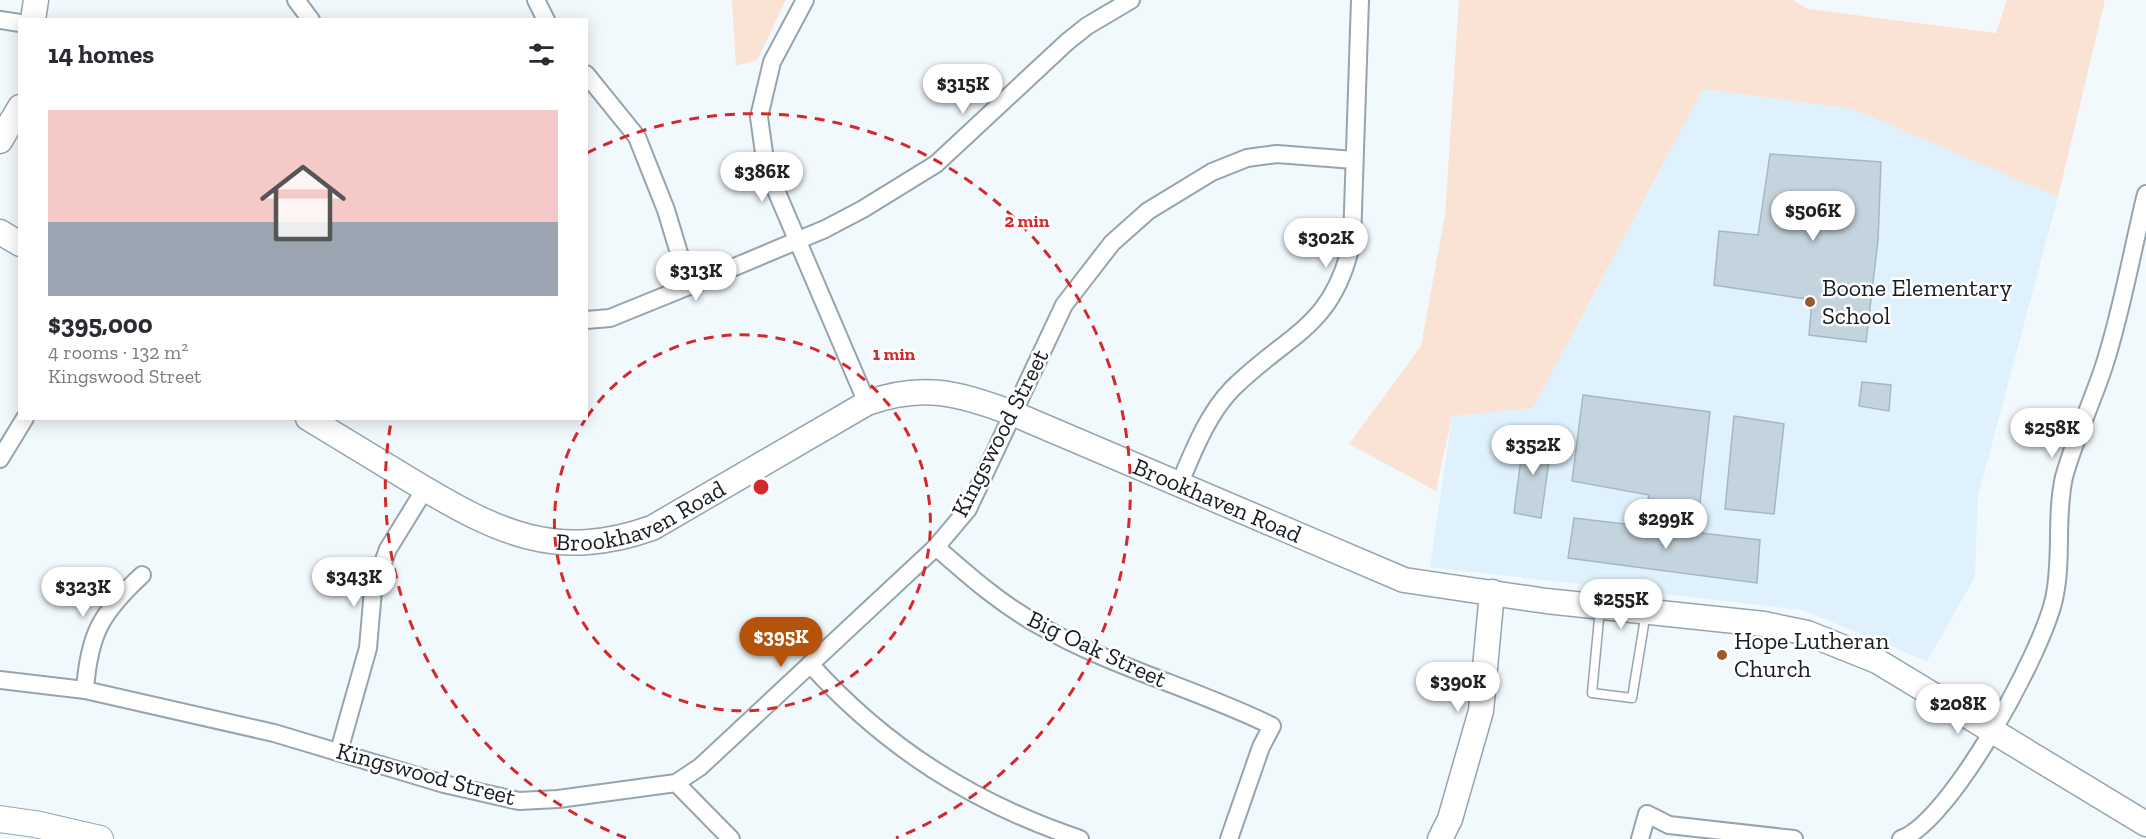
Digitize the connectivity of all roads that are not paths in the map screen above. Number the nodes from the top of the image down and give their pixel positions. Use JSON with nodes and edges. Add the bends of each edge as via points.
{"nodes":[{"id":1,"x":36,"y":0,"type":"edge"},
{"id":2,"x":536,"y":0,"type":"edge"},
{"id":3,"x":805,"y":0,"type":"edge"},
{"id":4,"x":1131,"y":0,"type":"edge"},
{"id":5,"x":1360,"y":0,"type":"edge"},
{"id":6,"x":300,"y":2,"type":"edge"},
{"id":7,"x":33,"y":18,"type":"edge"},
{"id":8,"x":310,"y":18,"type":"edge"},
{"id":9,"x":545,"y":18,"type":"edge"},
{"id":10,"x":0,"y":20,"type":"edge"},
{"id":11,"x":18,"y":23,"type":"edge"},
{"id":12,"x":588,"y":76,"type":"edge"},
{"id":13,"x":18,"y":110,"type":"edge"},
{"id":14,"x":0,"y":141,"type":"edge"},
{"id":15,"x":1354,"y":160,"type":"junction"},
{"id":16,"x":2146,"y":194,"type":"edge"},
{"id":17,"x":0,"y":232,"type":"edge"},
{"id":18,"x":797,"y":241,"type":"junction"},
{"id":19,"x":18,"y":243,"type":"edge"},
{"id":20,"x":689,"y":286,"type":"junction"},
{"id":21,"x":588,"y":320,"type":"edge"},
{"id":22,"x":867,"y":403,"type":"junction"},
{"id":23,"x":1012,"y":412,"type":"junction"},
{"id":24,"x":24,"y":420,"type":"edge"},
{"id":25,"x":311,"y":420,"type":"edge"},
{"id":26,"x":0,"y":459,"type":"edge"},
{"id":27,"x":1179,"y":485,"type":"junction"},
{"id":28,"x":424,"y":489,"type":"junction"},
{"id":29,"x":936,"y":548,"type":"junction"},
{"id":30,"x":142,"y":575,"type":"dead end"},
{"id":31,"x":1491,"y":592,"type":"junction"},
{"id":32,"x":1600,"y":607,"type":"junction"},
{"id":33,"x":1646,"y":612,"type":"junction"},
{"id":34,"x":810,"y":664,"type":"junction"},
{"id":35,"x":0,"y":680,"type":"edge"},
{"id":36,"x":85,"y":690,"type":"junction"},
{"id":37,"x":1993,"y":732,"type":"junction"},
{"id":38,"x":339,"y":751,"type":"junction"},
{"id":39,"x":676,"y":783,"type":"junction"},
{"id":40,"x":0,"y":819,"type":"edge"},
{"id":41,"x":2146,"y":824,"type":"edge"},
{"id":42,"x":2146,"y":830,"type":"edge"},
{"id":43,"x":100,"y":839,"type":"edge"},
{"id":44,"x":731,"y":839,"type":"edge"},
{"id":45,"x":1080,"y":839,"type":"edge"},
{"id":46,"x":1229,"y":839,"type":"edge"},
{"id":47,"x":1440,"y":839,"type":"edge"},
{"id":48,"x":1640,"y":839,"type":"edge"},
{"id":49,"x":1794,"y":839,"type":"edge"},
{"id":50,"x":1901,"y":839,"type":"edge"},
{"id":51,"x":2140,"y":839,"type":"edge"}],
"edges":[{"from":1,"to":7,"type":"street"},
{"from":2,"to":9,"type":"street"},
{"from":3,"to":18,"type":"street","via":[[772,62],[759,117],[766,166]]},
{"from":4,"to":18,"type":"street","via":[[1067,42],[936,164],[863,209]]},
{"from":5,"to":15,"type":"street"},
{"from":6,"to":8,"type":"street"},
{"from":10,"to":11,"type":"street"},
{"from":12,"to":20,"type":"street","via":[[637,137],[666,210]]},
{"from":13,"to":14,"type":"street"},
{"from":15,"to":23,"type":"street","name":"Kingswood Street","via":[[1277,154],[1247,158],[1212,172],[1148,211],[1112,243],[1064,305]]},
{"from":15,"to":27,"type":"street","via":[[1352,241],[1335,293],[1312,323],[1232,389],[1213,412]]},
{"from":16,"to":37,"type":"street","via":[[2105,365],[2065,476],[2058,581],[2049,619],[2035,655]]},
{"from":17,"to":19,"type":"street"},
{"from":18,"to":20,"type":"street"},
{"from":18,"to":22,"type":"street"},
{"from":20,"to":21,"type":"street","via":[[610,318]]},
{"from":22,"to":23,"type":"street","name":"Brookhaven Road","via":[[915,391],[947,392]]},
{"from":22,"to":28,"type":"street","name":"Brookhaven Road","via":[[652,528],[619,538],[564,543],[526,537],[489,525]]},
{"from":23,"to":27,"type":"street","name":"Brookhaven Road"},
{"from":23,"to":29,"type":"street","name":"Kingswood Street","via":[[968,509]]},
{"from":24,"to":26,"type":"street"},
{"from":25,"to":28,"type":"street","name":"Brookhaven Road"},
{"from":27,"to":31,"type":"street","name":"Brookhaven Road","via":[[1404,580]]},
{"from":28,"to":38,"type":"street","via":[[388,549],[373,590],[368,648]]},
{"from":29,"to":34,"type":"street","name":"Kingswood Street"},
{"from":29,"to":46,"type":"street","name":"Big Oak Street","via":[[988,593],[1042,627],[1272,726]]},
{"from":30,"to":36,"type":"street","via":[[112,603],[97,628],[87,660]]},
{"from":31,"to":32,"type":"street","name":"Brookhaven Road"},
{"from":31,"to":47,"type":"street","via":[[1481,711],[1450,819]]},
{"from":32,"to":33,"type":"street","name":"Brookhaven Road"},
{"from":32,"to":33,"type":"lane","via":[[1592,693],[1632,698]]},
{"from":33,"to":37,"type":"street","name":"Brookhaven Road","via":[[1764,624],[1807,633],[1877,661]]},
{"from":34,"to":39,"type":"street","name":"Kingswood Street","via":[[700,767]]},
{"from":34,"to":45,"type":"street","via":[[846,704],[912,757],[996,804]]},
{"from":35,"to":36,"type":"street","name":"Kingswood Street"},
{"from":36,"to":38,"type":"street","name":"Kingswood Street"},
{"from":37,"to":41,"type":"street","name":"Brookhaven Road"},
{"from":37,"to":50,"type":"street","via":[[1932,817],[1914,834]]},
{"from":38,"to":39,"type":"street","name":"Kingswood Street","via":[[444,784],[519,801]]},
{"from":39,"to":44,"type":"street"},
{"from":40,"to":43,"type":"main road"},
{"from":42,"to":51,"type":"street"},
{"from":48,"to":49,"type":"street","via":[[1647,814],[1669,825]]}]}
